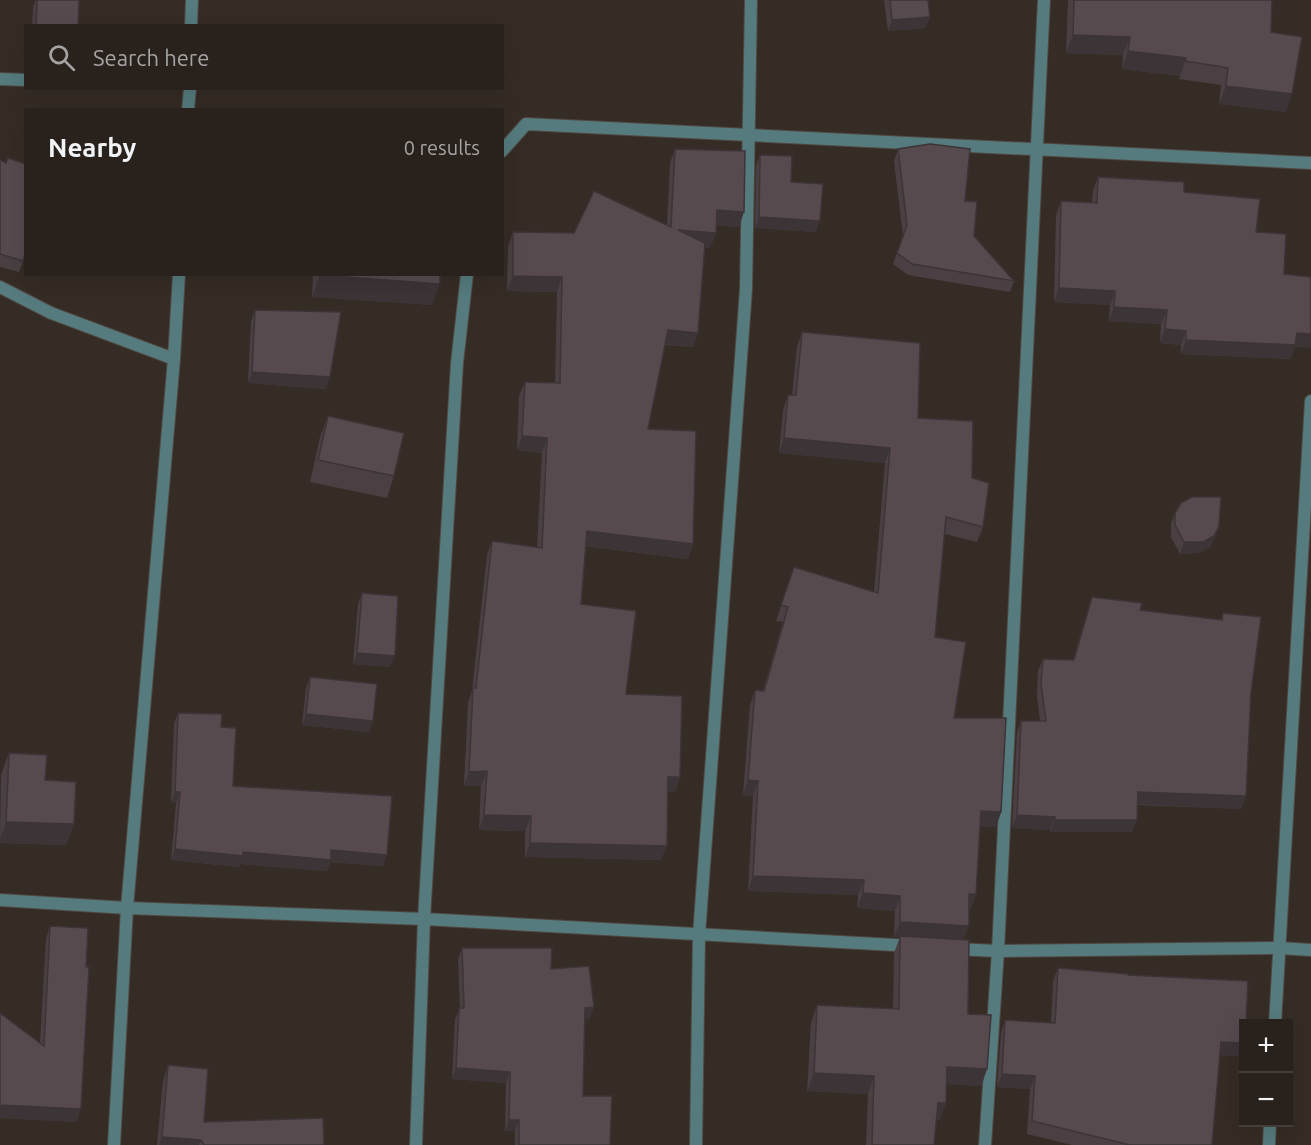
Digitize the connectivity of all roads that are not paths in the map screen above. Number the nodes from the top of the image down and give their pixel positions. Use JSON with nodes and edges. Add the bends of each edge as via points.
{"nodes":[{"id":1,"x":192,"y":0,"type":"edge"},
{"id":2,"x":751,"y":0,"type":"edge"},
{"id":3,"x":1044,"y":0,"type":"edge"},
{"id":4,"x":191,"y":24,"type":"edge"},
{"id":5,"x":0,"y":79,"type":"edge"},
{"id":6,"x":24,"y":80,"type":"edge"},
{"id":7,"x":190,"y":90,"type":"edge"},
{"id":8,"x":188,"y":108,"type":"edge"},
{"id":9,"x":748,"y":135,"type":"junction"},
{"id":10,"x":504,"y":149,"type":"edge"},
{"id":11,"x":1036,"y":150,"type":"junction"},
{"id":12,"x":1311,"y":163,"type":"edge"},
{"id":13,"x":179,"y":276,"type":"edge"},
{"id":14,"x":467,"y":276,"type":"edge"},
{"id":15,"x":0,"y":287,"type":"edge"},
{"id":16,"x":174,"y":359,"type":"junction"},
{"id":17,"x":1311,"y":401,"type":"edge"},
{"id":18,"x":0,"y":900,"type":"edge"},
{"id":19,"x":128,"y":908,"type":"junction"},
{"id":20,"x":424,"y":919,"type":"junction"},
{"id":21,"x":699,"y":934,"type":"junction"},
{"id":22,"x":1279,"y":948,"type":"junction"},
{"id":23,"x":1311,"y":950,"type":"edge"},
{"id":24,"x":998,"y":951,"type":"junction"},
{"id":25,"x":1275,"y":1019,"type":"edge"},
{"id":26,"x":1270,"y":1127,"type":"edge"},
{"id":27,"x":114,"y":1145,"type":"edge"},
{"id":28,"x":416,"y":1145,"type":"edge"},
{"id":29,"x":696,"y":1145,"type":"edge"},
{"id":30,"x":985,"y":1145,"type":"edge"},
{"id":31,"x":1269,"y":1145,"type":"edge"}],
"edges":[{"from":1,"to":4,"type":"street"},
{"from":2,"to":9,"type":"street"},
{"from":3,"to":11,"type":"street"},
{"from":5,"to":6,"type":"street"},
{"from":7,"to":8,"type":"street"},
{"from":9,"to":10,"type":"street","via":[[526,124]]},
{"from":9,"to":11,"type":"street"},
{"from":9,"to":21,"type":"street","via":[[746,289]]},
{"from":11,"to":12,"type":"street"},
{"from":11,"to":24,"type":"street"},
{"from":13,"to":16,"type":"street"},
{"from":14,"to":20,"type":"street","via":[[457,363]]},
{"from":15,"to":16,"type":"street","via":[[51,313]]},
{"from":16,"to":19,"type":"street"},
{"from":17,"to":22,"type":"street"},
{"from":18,"to":19,"type":"street"},
{"from":19,"to":20,"type":"street"},
{"from":19,"to":27,"type":"street"},
{"from":20,"to":21,"type":"street"},
{"from":20,"to":28,"type":"street"},
{"from":21,"to":24,"type":"street"},
{"from":21,"to":29,"type":"street"},
{"from":22,"to":23,"type":"street"},
{"from":22,"to":24,"type":"street"},
{"from":22,"to":25,"type":"street"},
{"from":24,"to":30,"type":"street"},
{"from":26,"to":31,"type":"street"}]}
